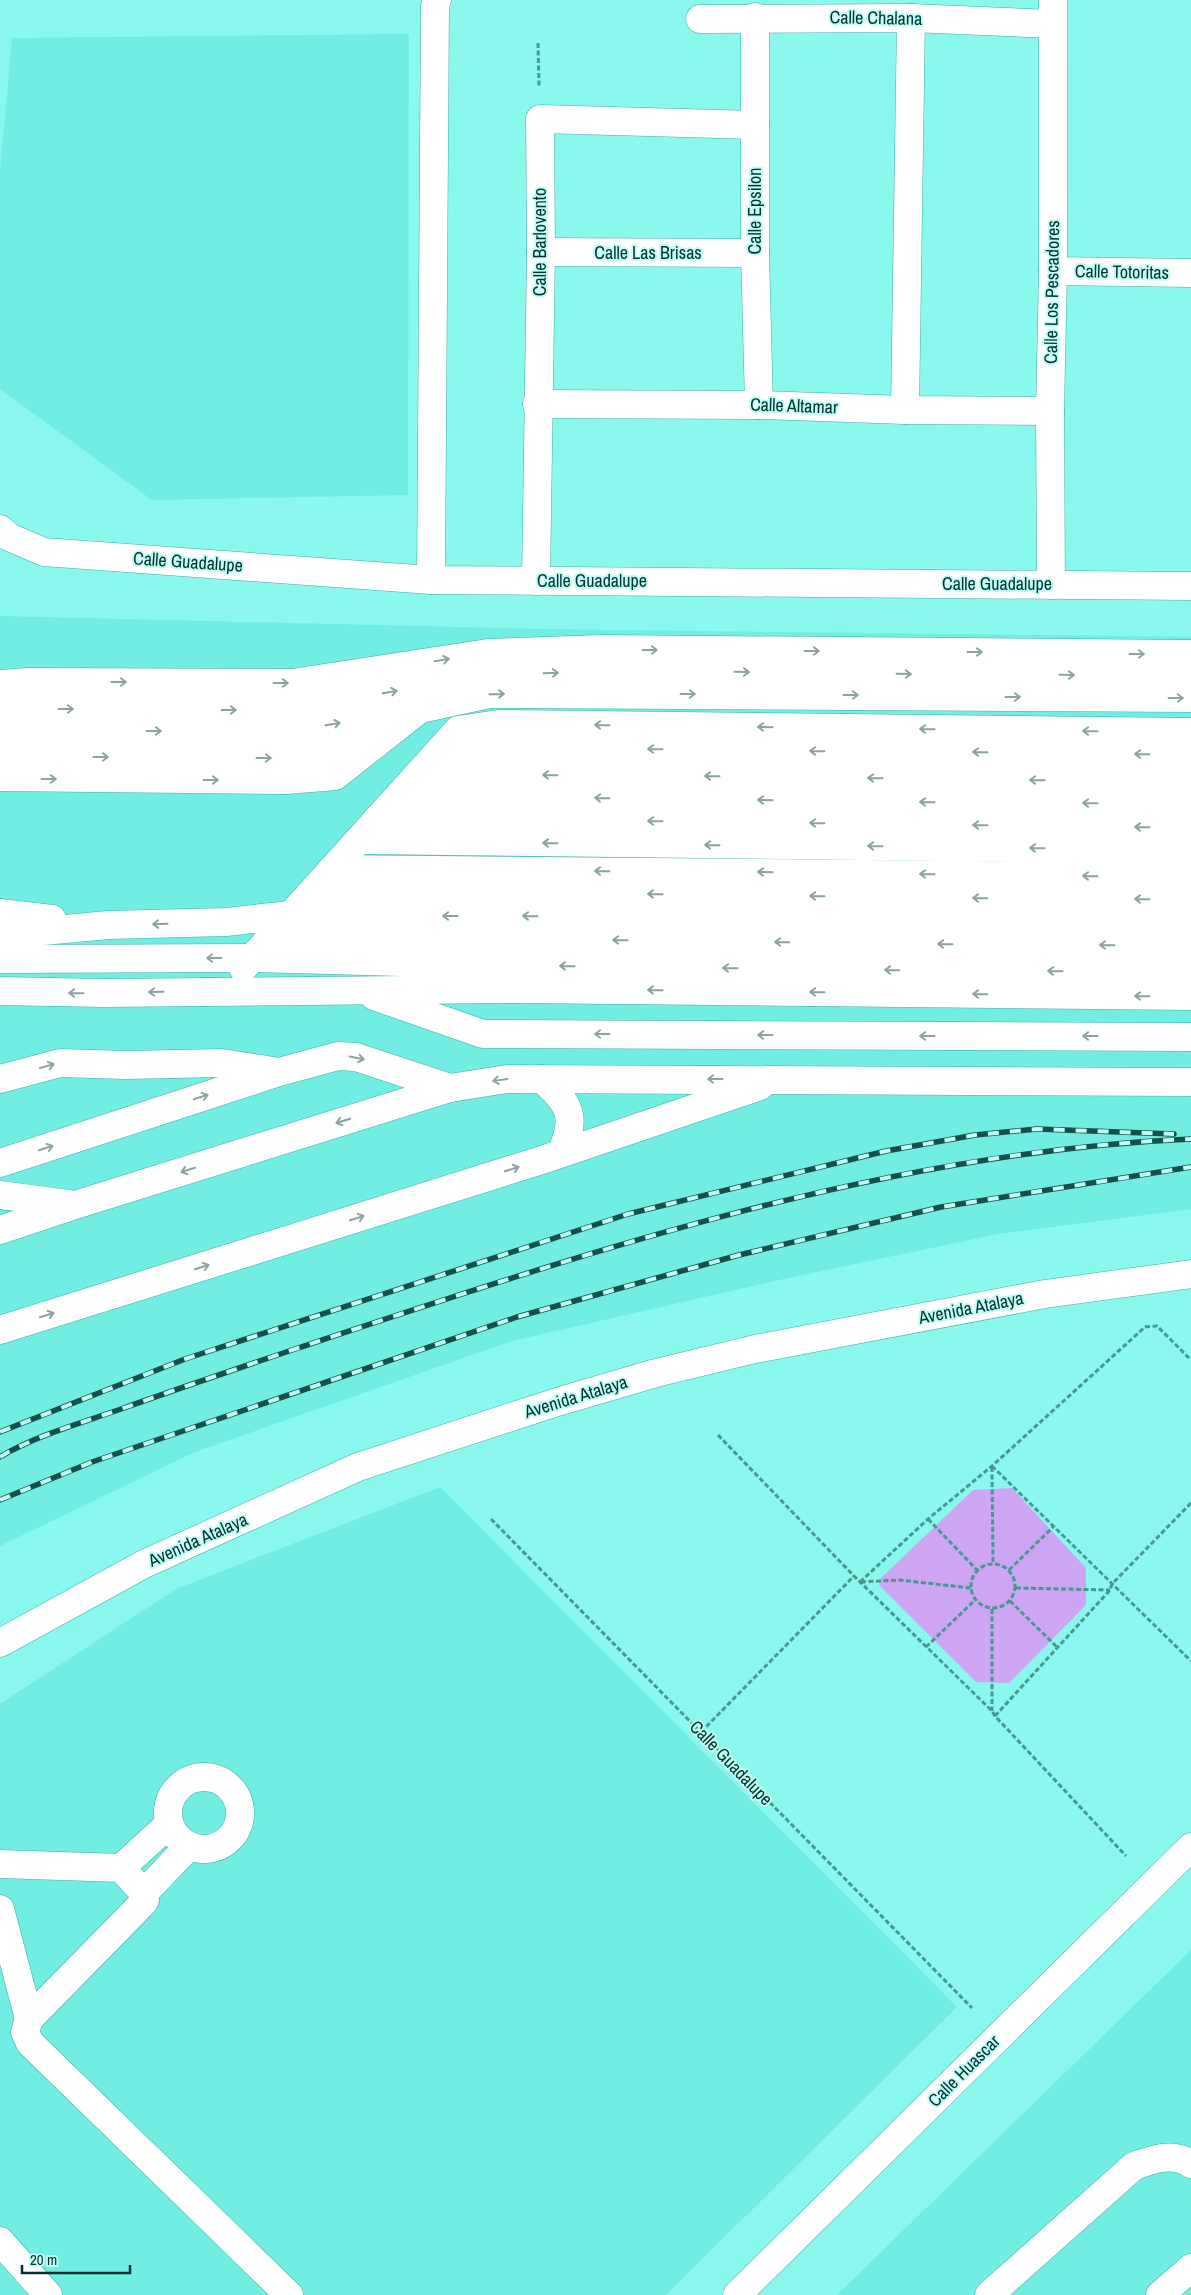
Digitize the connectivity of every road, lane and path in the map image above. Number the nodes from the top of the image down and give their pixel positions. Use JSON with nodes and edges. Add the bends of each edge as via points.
{"nodes":[{"id":1,"x":437,"y":0,"type":"edge"},
{"id":2,"x":1053,"y":12,"type":"edge"},
{"id":3,"x":755,"y":17,"type":"junction"},
{"id":4,"x":700,"y":18,"type":"dead end"},
{"id":5,"x":911,"y":18,"type":"junction"},
{"id":6,"x":538,"y":43,"type":"dead end"},
{"id":7,"x":540,"y":119,"type":"junction"},
{"id":8,"x":755,"y":125,"type":"junction"},
{"id":9,"x":541,"y":252,"type":"junction"},
{"id":10,"x":755,"y":253,"type":"junction"},
{"id":11,"x":1053,"y":272,"type":"junction"},
{"id":12,"x":1191,"y":273,"type":"edge"},
{"id":13,"x":538,"y":404,"type":"junction"},
{"id":14,"x":759,"y":405,"type":"junction"},
{"id":15,"x":904,"y":410,"type":"junction"},
{"id":16,"x":1050,"y":411,"type":"junction"},
{"id":17,"x":0,"y":529,"type":"edge"},
{"id":18,"x":431,"y":580,"type":"junction"},
{"id":19,"x":536,"y":581,"type":"junction"},
{"id":20,"x":1051,"y":585,"type":"junction"},
{"id":21,"x":1191,"y":586,"type":"edge"},
{"id":22,"x":1191,"y":654,"type":"edge"},
{"id":23,"x":1191,"y":676,"type":"edge"},
{"id":24,"x":0,"y":684,"type":"edge"},
{"id":25,"x":1191,"y":698,"type":"edge"},
{"id":26,"x":8,"y":709,"type":"edge"},
{"id":27,"x":420,"y":709,"type":"junction"},
{"id":28,"x":0,"y":730,"type":"edge"},
{"id":29,"x":1191,"y":732,"type":"edge"},
{"id":30,"x":375,"y":744,"type":"junction"},
{"id":31,"x":440,"y":750,"type":"junction"},
{"id":32,"x":1191,"y":755,"type":"edge"},
{"id":33,"x":0,"y":758,"type":"edge"},
{"id":34,"x":419,"y":773,"type":"junction"},
{"id":35,"x":0,"y":777,"type":"edge"},
{"id":36,"x":1191,"y":782,"type":"edge"},
{"id":37,"x":400,"y":794,"type":"junction"},
{"id":38,"x":1191,"y":804,"type":"edge"},
{"id":39,"x":378,"y":818,"type":"junction"},
{"id":40,"x":1191,"y":827,"type":"edge"},
{"id":41,"x":359,"y":840,"type":"junction"},
{"id":42,"x":1191,"y":850,"type":"edge"},
{"id":43,"x":332,"y":869,"type":"junction"},
{"id":44,"x":1191,"y":877,"type":"edge"},
{"id":45,"x":1191,"y":900,"type":"edge"},
{"id":46,"x":299,"y":906,"type":"junction"},
{"id":47,"x":0,"y":913,"type":"edge"},
{"id":48,"x":1191,"y":923,"type":"edge"},
{"id":49,"x":108,"y":925,"type":"junction"},
{"id":50,"x":0,"y":935,"type":"edge"},
{"id":51,"x":0,"y":940,"type":"edge"},
{"id":52,"x":1191,"y":946,"type":"edge"},
{"id":53,"x":260,"y":948,"type":"junction"},
{"id":54,"x":0,"y":959,"type":"edge"},
{"id":55,"x":107,"y":959,"type":"junction"},
{"id":56,"x":1191,"y":973,"type":"edge"},
{"id":57,"x":354,"y":990,"type":"junction"},
{"id":58,"x":0,"y":991,"type":"edge"},
{"id":59,"x":222,"y":991,"type":"junction"},
{"id":60,"x":48,"y":993,"type":"junction"},
{"id":61,"x":1191,"y":996,"type":"edge"},
{"id":62,"x":0,"y":1010,"type":"edge"},
{"id":63,"x":1191,"y":1037,"type":"edge"},
{"id":64,"x":279,"y":1072,"type":"junction"},
{"id":65,"x":0,"y":1079,"type":"edge"},
{"id":66,"x":542,"y":1079,"type":"junction"},
{"id":67,"x":781,"y":1079,"type":"junction"},
{"id":68,"x":1191,"y":1082,"type":"edge"},
{"id":69,"x":450,"y":1088,"type":"junction"},
{"id":70,"x":561,"y":1153,"type":"junction"},
{"id":71,"x":0,"y":1163,"type":"edge"},
{"id":72,"x":0,"y":1195,"type":"edge"},
{"id":73,"x":75,"y":1205,"type":"junction"},
{"id":74,"x":0,"y":1230,"type":"edge"},
{"id":75,"x":1191,"y":1274,"type":"edge"},
{"id":76,"x":0,"y":1330,"type":"edge"},
{"id":77,"x":1191,"y":1360,"type":"edge"},
{"id":78,"x":718,"y":1435,"type":"dead end"},
{"id":79,"x":992,"y":1466,"type":"junction"},
{"id":80,"x":1191,"y":1503,"type":"edge"},
{"id":81,"x":491,"y":1519,"type":"dead end"},
{"id":82,"x":928,"y":1519,"type":"junction"},
{"id":83,"x":1053,"y":1527,"type":"junction"},
{"id":84,"x":993,"y":1564,"type":"junction"},
{"id":85,"x":977,"y":1570,"type":"junction"},
{"id":86,"x":1009,"y":1570,"type":"junction"},
{"id":87,"x":854,"y":1576,"type":"junction"},
{"id":88,"x":860,"y":1582,"type":"junction"},
{"id":89,"x":1112,"y":1584,"type":"junction"},
{"id":90,"x":971,"y":1588,"type":"junction"},
{"id":91,"x":1016,"y":1588,"type":"junction"},
{"id":92,"x":1110,"y":1590,"type":"junction"},
{"id":93,"x":975,"y":1600,"type":"junction"},
{"id":94,"x":1010,"y":1601,"type":"junction"},
{"id":95,"x":992,"y":1609,"type":"junction"},
{"id":96,"x":0,"y":1643,"type":"edge"},
{"id":97,"x":926,"y":1647,"type":"junction"},
{"id":98,"x":1058,"y":1648,"type":"junction"},
{"id":99,"x":1191,"y":1661,"type":"edge"},
{"id":100,"x":992,"y":1711,"type":"junction"},
{"id":101,"x":995,"y":1716,"type":"junction"},
{"id":102,"x":700,"y":1732,"type":"junction"},
{"id":103,"x":169,"y":1824,"type":"junction"},
{"id":104,"x":189,"y":1846,"type":"junction"},
{"id":105,"x":1191,"y":1847,"type":"edge"},
{"id":106,"x":1126,"y":1856,"type":"dead end"},
{"id":107,"x":0,"y":1864,"type":"edge"},
{"id":108,"x":121,"y":1868,"type":"junction"},
{"id":109,"x":144,"y":1893,"type":"junction"},
{"id":110,"x":0,"y":1909,"type":"edge"},
{"id":111,"x":972,"y":2008,"type":"dead end"},
{"id":112,"x":29,"y":2019,"type":"junction"},
{"id":113,"x":1191,"y":2164,"type":"edge"},
{"id":114,"x":0,"y":2241,"type":"edge"},
{"id":115,"x":1191,"y":2268,"type":"edge"},
{"id":116,"x":48,"y":2295,"type":"edge"},
{"id":117,"x":289,"y":2295,"type":"edge"},
{"id":118,"x":737,"y":2295,"type":"edge"},
{"id":119,"x":989,"y":2295,"type":"edge"},
{"id":120,"x":1160,"y":2295,"type":"edge"}],
"edges":[{"from":1,"to":18,"type":"street"},
{"from":2,"to":5,"type":"street","name":"Calle Chalana"},
{"from":2,"to":11,"type":"street","name":"Calle Los Pescadores"},
{"from":3,"to":4,"type":"street","name":"Calle Chalana"},
{"from":3,"to":5,"type":"street","name":"Calle Chalana"},
{"from":3,"to":8,"type":"street","name":"Calle Epsilon"},
{"from":5,"to":15,"type":"street"},
{"from":6,"to":7,"type":"path"},
{"from":7,"to":8,"type":"street"},
{"from":7,"to":9,"type":"street","name":"Calle Barlovento"},
{"from":8,"to":10,"type":"street","name":"Calle Epsilon"},
{"from":9,"to":10,"type":"street","name":"Calle Las Brisas"},
{"from":9,"to":13,"type":"street","name":"Calle Barlovento"},
{"from":10,"to":14,"type":"street","name":"Calle Epsilon"},
{"from":11,"to":12,"type":"street","name":"Calle Totoritas"},
{"from":11,"to":16,"type":"street","name":"Calle Los Pescadores"},
{"from":13,"to":14,"type":"street","name":"Calle Altamar"},
{"from":13,"to":19,"type":"street","name":"Calle Barlovento"},
{"from":14,"to":15,"type":"street","name":"Calle Altamar"},
{"from":15,"to":16,"type":"street","name":"Calle Altamar"},
{"from":16,"to":20,"type":"street","name":"Calle Los Pescadores"},
{"from":17,"to":18,"type":"street","name":"Calle Guadalupe","via":[[9,537],[44,552]]},
{"from":18,"to":19,"type":"street","name":"Calle Guadalupe"},
{"from":19,"to":20,"type":"street","name":"Calle Guadalupe"},
{"from":20,"to":21,"type":"street","name":"Calle Guadalupe"},
{"from":24,"to":22,"type":"street","one_way":true,"via":[[292,683],[488,653],[601,649]]},
{"from":26,"to":23,"type":"street","one_way":true,"via":[[288,710],[489,675],[596,671]]},
{"from":27,"to":25,"type":"street","one_way":true,"via":[[489,694]]},
{"from":28,"to":27,"type":"street","one_way":true,"via":[[292,731]]},
{"from":27,"to":30,"type":"street"},
{"from":29,"to":31,"type":"street","one_way":true,"via":[[498,724],[458,730]]},
{"from":33,"to":30,"type":"street","one_way":true,"via":[[288,758]]},
{"from":35,"to":30,"type":"street","one_way":true,"via":[[286,780],[335,776]]},
{"from":32,"to":31,"type":"street","one_way":true,"via":[[500,747]]},
{"from":31,"to":34,"type":"street"},
{"from":36,"to":34,"type":"street","one_way":true},
{"from":34,"to":37,"type":"street"},
{"from":38,"to":37,"type":"street","one_way":true},
{"from":37,"to":39,"type":"street"},
{"from":40,"to":39,"type":"street","one_way":true},
{"from":39,"to":41,"type":"street"},
{"from":42,"to":41,"type":"street","one_way":true},
{"from":41,"to":43,"type":"street"},
{"from":44,"to":43,"type":"street","one_way":true},
{"from":43,"to":46,"type":"street"},
{"from":45,"to":46,"type":"street","one_way":true,"via":[[514,892]]},
{"from":48,"to":46,"type":"street","one_way":true},
{"from":46,"to":49,"type":"street","one_way":true,"via":[[226,922]]},
{"from":46,"to":53,"type":"street"},
{"from":47,"to":49,"type":"street"},
{"from":49,"to":50,"type":"street"},
{"from":51,"to":55,"type":"street"},
{"from":52,"to":53,"type":"street","one_way":true,"via":[[500,939]]},
{"from":53,"to":55,"type":"street","one_way":true},
{"from":56,"to":53,"type":"street","one_way":true,"via":[[512,965]]},
{"from":53,"to":59,"type":"street"},
{"from":54,"to":55,"type":"street"},
{"from":57,"to":59,"type":"street"},
{"from":61,"to":57,"type":"street","one_way":true},
{"from":63,"to":57,"type":"street","one_way":true,"via":[[483,1034]]},
{"from":58,"to":60,"type":"street"},
{"from":59,"to":60,"type":"street","one_way":true},
{"from":60,"to":62,"type":"street"},
{"from":65,"to":64,"type":"street","one_way":true,"via":[[60,1062],[222,1064]]},
{"from":64,"to":69,"type":"street","one_way":true,"via":[[338,1056],[356,1057]]},
{"from":71,"to":64,"type":"street","one_way":true},
{"from":67,"to":66,"type":"street","one_way":true},
{"from":66,"to":69,"type":"street","one_way":true,"via":[[507,1079]]},
{"from":66,"to":70,"type":"street","via":[[559,1094],[569,1113],[570,1133]]},
{"from":67,"to":68,"type":"street"},
{"from":67,"to":70,"type":"street"},
{"from":69,"to":73,"type":"street","one_way":true},
{"from":76,"to":70,"type":"street","one_way":true},
{"from":72,"to":73,"type":"street"},
{"from":73,"to":74,"type":"street"},
{"from":75,"to":96,"type":"street","name":"Avenida Atalaya","via":[[1045,1294],[756,1349],[656,1373],[557,1402],[358,1467],[144,1564]]},
{"from":77,"to":79,"type":"path","via":[[1157,1326],[1145,1327]]},
{"from":78,"to":87,"type":"path"},
{"from":79,"to":82,"type":"path"},
{"from":79,"to":83,"type":"path"},
{"from":79,"to":84,"type":"path"},
{"from":80,"to":89,"type":"path"},
{"from":81,"to":102,"type":"path","name":"Calle Guadalupe"},
{"from":82,"to":85,"type":"path"},
{"from":82,"to":88,"type":"path"},
{"from":83,"to":86,"type":"path"},
{"from":83,"to":89,"type":"path"},
{"from":84,"to":85,"type":"path"},
{"from":84,"to":86,"type":"path"},
{"from":85,"to":90,"type":"path"},
{"from":86,"to":91,"type":"path","via":[[1016,1581]]},
{"from":87,"to":88,"type":"path"},
{"from":87,"to":102,"type":"path"},
{"from":88,"to":90,"type":"path","via":[[899,1580]]},
{"from":88,"to":97,"type":"path"},
{"from":89,"to":92,"type":"path"},
{"from":89,"to":99,"type":"path"},
{"from":90,"to":93,"type":"path"},
{"from":91,"to":92,"type":"path"},
{"from":91,"to":94,"type":"path"},
{"from":92,"to":98,"type":"path"},
{"from":93,"to":95,"type":"path"},
{"from":93,"to":97,"type":"path"},
{"from":94,"to":95,"type":"path"},
{"from":94,"to":98,"type":"path"},
{"from":95,"to":100,"type":"path"},
{"from":97,"to":100,"type":"path"},
{"from":98,"to":101,"type":"path"},
{"from":100,"to":101,"type":"path"},
{"from":101,"to":106,"type":"path"},
{"from":102,"to":111,"type":"path","name":"Calle Guadalupe"},
{"from":103,"to":104,"type":"street","via":[[177,1837]]},
{"from":103,"to":104,"type":"street","via":[[168,1808],[174,1792],[186,1781],[201,1777],[218,1779],[231,1789],[239,1803],[239,1820],[233,1835],[221,1845],[205,1849]]},
{"from":103,"to":108,"type":"street"},
{"from":104,"to":109,"type":"street"},
{"from":105,"to":118,"type":"street","name":"Calle Huascar"},
{"from":107,"to":108,"type":"street"},
{"from":108,"to":109,"type":"street"},
{"from":109,"to":112,"type":"street","via":[[140,1906]]},
{"from":110,"to":112,"type":"street"},
{"from":112,"to":117,"type":"street","via":[[25,2032],[30,2043]]},
{"from":113,"to":119,"type":"street","via":[[1184,2159],[1159,2157],[1134,2166]]},
{"from":114,"to":116,"type":"street"},
{"from":115,"to":120,"type":"street"}]}
